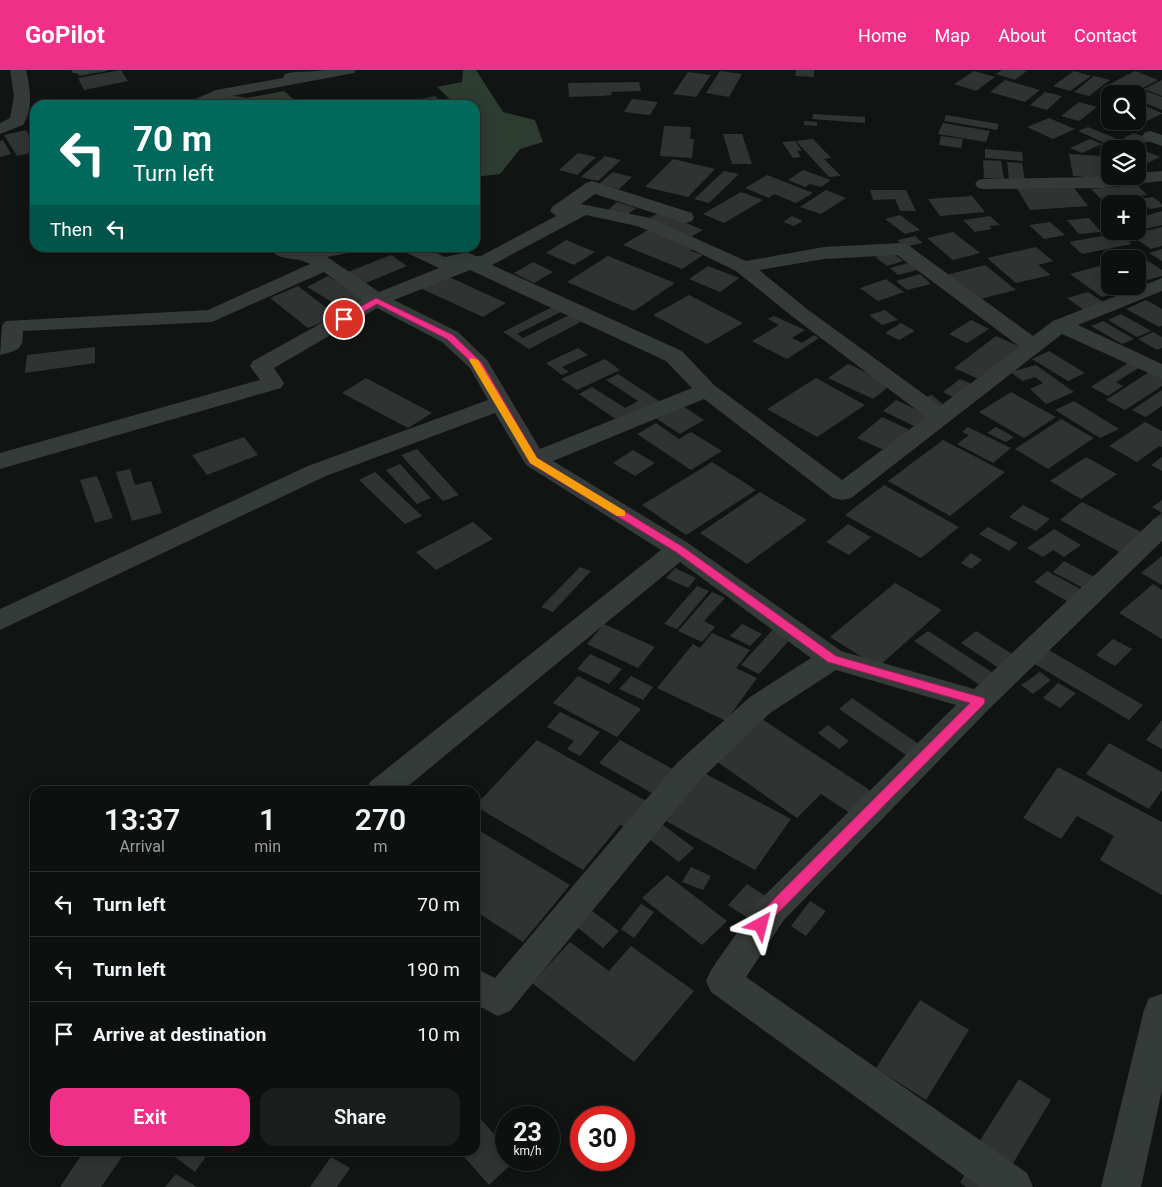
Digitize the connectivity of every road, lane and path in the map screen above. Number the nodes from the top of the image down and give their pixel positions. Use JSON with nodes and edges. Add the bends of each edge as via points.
{"nodes":[{"id":1,"x":18,"y":70,"type":"edge"},
{"id":2,"x":79,"y":70,"type":"edge"},
{"id":3,"x":84,"y":70,"type":"edge"},
{"id":4,"x":348,"y":70,"type":"edge"},
{"id":5,"x":252,"y":74,"type":"dead end"},
{"id":6,"x":310,"y":78,"type":"junction"},
{"id":7,"x":207,"y":100,"type":"edge"},
{"id":8,"x":0,"y":129,"type":"edge"},
{"id":9,"x":1162,"y":176,"type":"edge"},
{"id":10,"x":984,"y":184,"type":"dead end"},
{"id":11,"x":685,"y":217,"type":"dead end"},
{"id":12,"x":285,"y":252,"type":"edge"},
{"id":13,"x":335,"y":252,"type":"edge"},
{"id":14,"x":420,"y":252,"type":"edge"},
{"id":15,"x":316,"y":259,"type":"junction"},
{"id":16,"x":470,"y":263,"type":"junction"},
{"id":17,"x":743,"y":267,"type":"junction"},
{"id":18,"x":1162,"y":284,"type":"edge"},
{"id":19,"x":376,"y":300,"type":"junction"},
{"id":20,"x":1060,"y":325,"type":"junction"},
{"id":21,"x":1034,"y":347,"type":"junction"},
{"id":22,"x":0,"y":348,"type":"edge"},
{"id":23,"x":1162,"y":372,"type":"edge"},
{"id":24,"x":706,"y":390,"type":"junction"},
{"id":25,"x":500,"y":403,"type":"junction"},
{"id":26,"x":940,"y":417,"type":"junction"},
{"id":27,"x":534,"y":460,"type":"junction"},
{"id":28,"x":0,"y":461,"type":"edge"},
{"id":29,"x":1162,"y":526,"type":"edge"},
{"id":30,"x":679,"y":549,"type":"junction"},
{"id":31,"x":0,"y":620,"type":"edge"},
{"id":32,"x":832,"y":659,"type":"junction"},
{"id":33,"x":979,"y":701,"type":"junction"},
{"id":34,"x":387,"y":786,"type":"edge"},
{"id":35,"x":480,"y":987,"type":"edge"},
{"id":36,"x":1162,"y":1010,"type":"edge"},
{"id":37,"x":1013,"y":1187,"type":"edge"},
{"id":38,"x":1121,"y":1187,"type":"edge"}],
"edges":[{"from":1,"to":8,"type":"street","via":[[24,95],[22,110],[17,121]]},
{"from":2,"to":3,"type":"street"},
{"from":4,"to":6,"type":"street"},
{"from":5,"to":6,"type":"street"},
{"from":6,"to":7,"type":"street","via":[[222,93]]},
{"from":9,"to":10,"type":"street","via":[[1103,183]]},
{"from":11,"to":14,"type":"street","via":[[592,187],[560,210],[482,254],[442,264]]},
{"from":12,"to":15,"type":"street"},
{"from":13,"to":15,"type":"street"},
{"from":15,"to":19,"type":"street"},
{"from":15,"to":22,"type":"street","via":[[212,316],[13,325],[12,344]]},
{"from":16,"to":17,"type":"street","via":[[486,262],[584,209],[643,222]]},
{"from":16,"to":19,"type":"street"},
{"from":16,"to":24,"type":"street","via":[[674,356]]},
{"from":17,"to":21,"type":"street","via":[[824,253],[901,249]]},
{"from":17,"to":26,"type":"street"},
{"from":18,"to":20,"type":"street"},
{"from":19,"to":25,"type":"street","via":[[450,337],[478,365]]},
{"from":19,"to":28,"type":"street","via":[[261,366],[273,383]]},
{"from":20,"to":21,"type":"street"},
{"from":20,"to":23,"type":"street"},
{"from":21,"to":26,"type":"street"},
{"from":24,"to":26,"type":"street","via":[[842,492]]},
{"from":24,"to":27,"type":"street"},
{"from":25,"to":27,"type":"street"},
{"from":25,"to":31,"type":"street","via":[[317,471]]},
{"from":27,"to":30,"type":"street"},
{"from":29,"to":33,"type":"street"},
{"from":30,"to":32,"type":"street"},
{"from":30,"to":34,"type":"street"},
{"from":32,"to":33,"type":"street"},
{"from":32,"to":35,"type":"street","via":[[760,705],[688,772],[498,1000]]},
{"from":33,"to":37,"type":"street","via":[[771,911],[723,981]]},
{"from":36,"to":38,"type":"street"}]}
